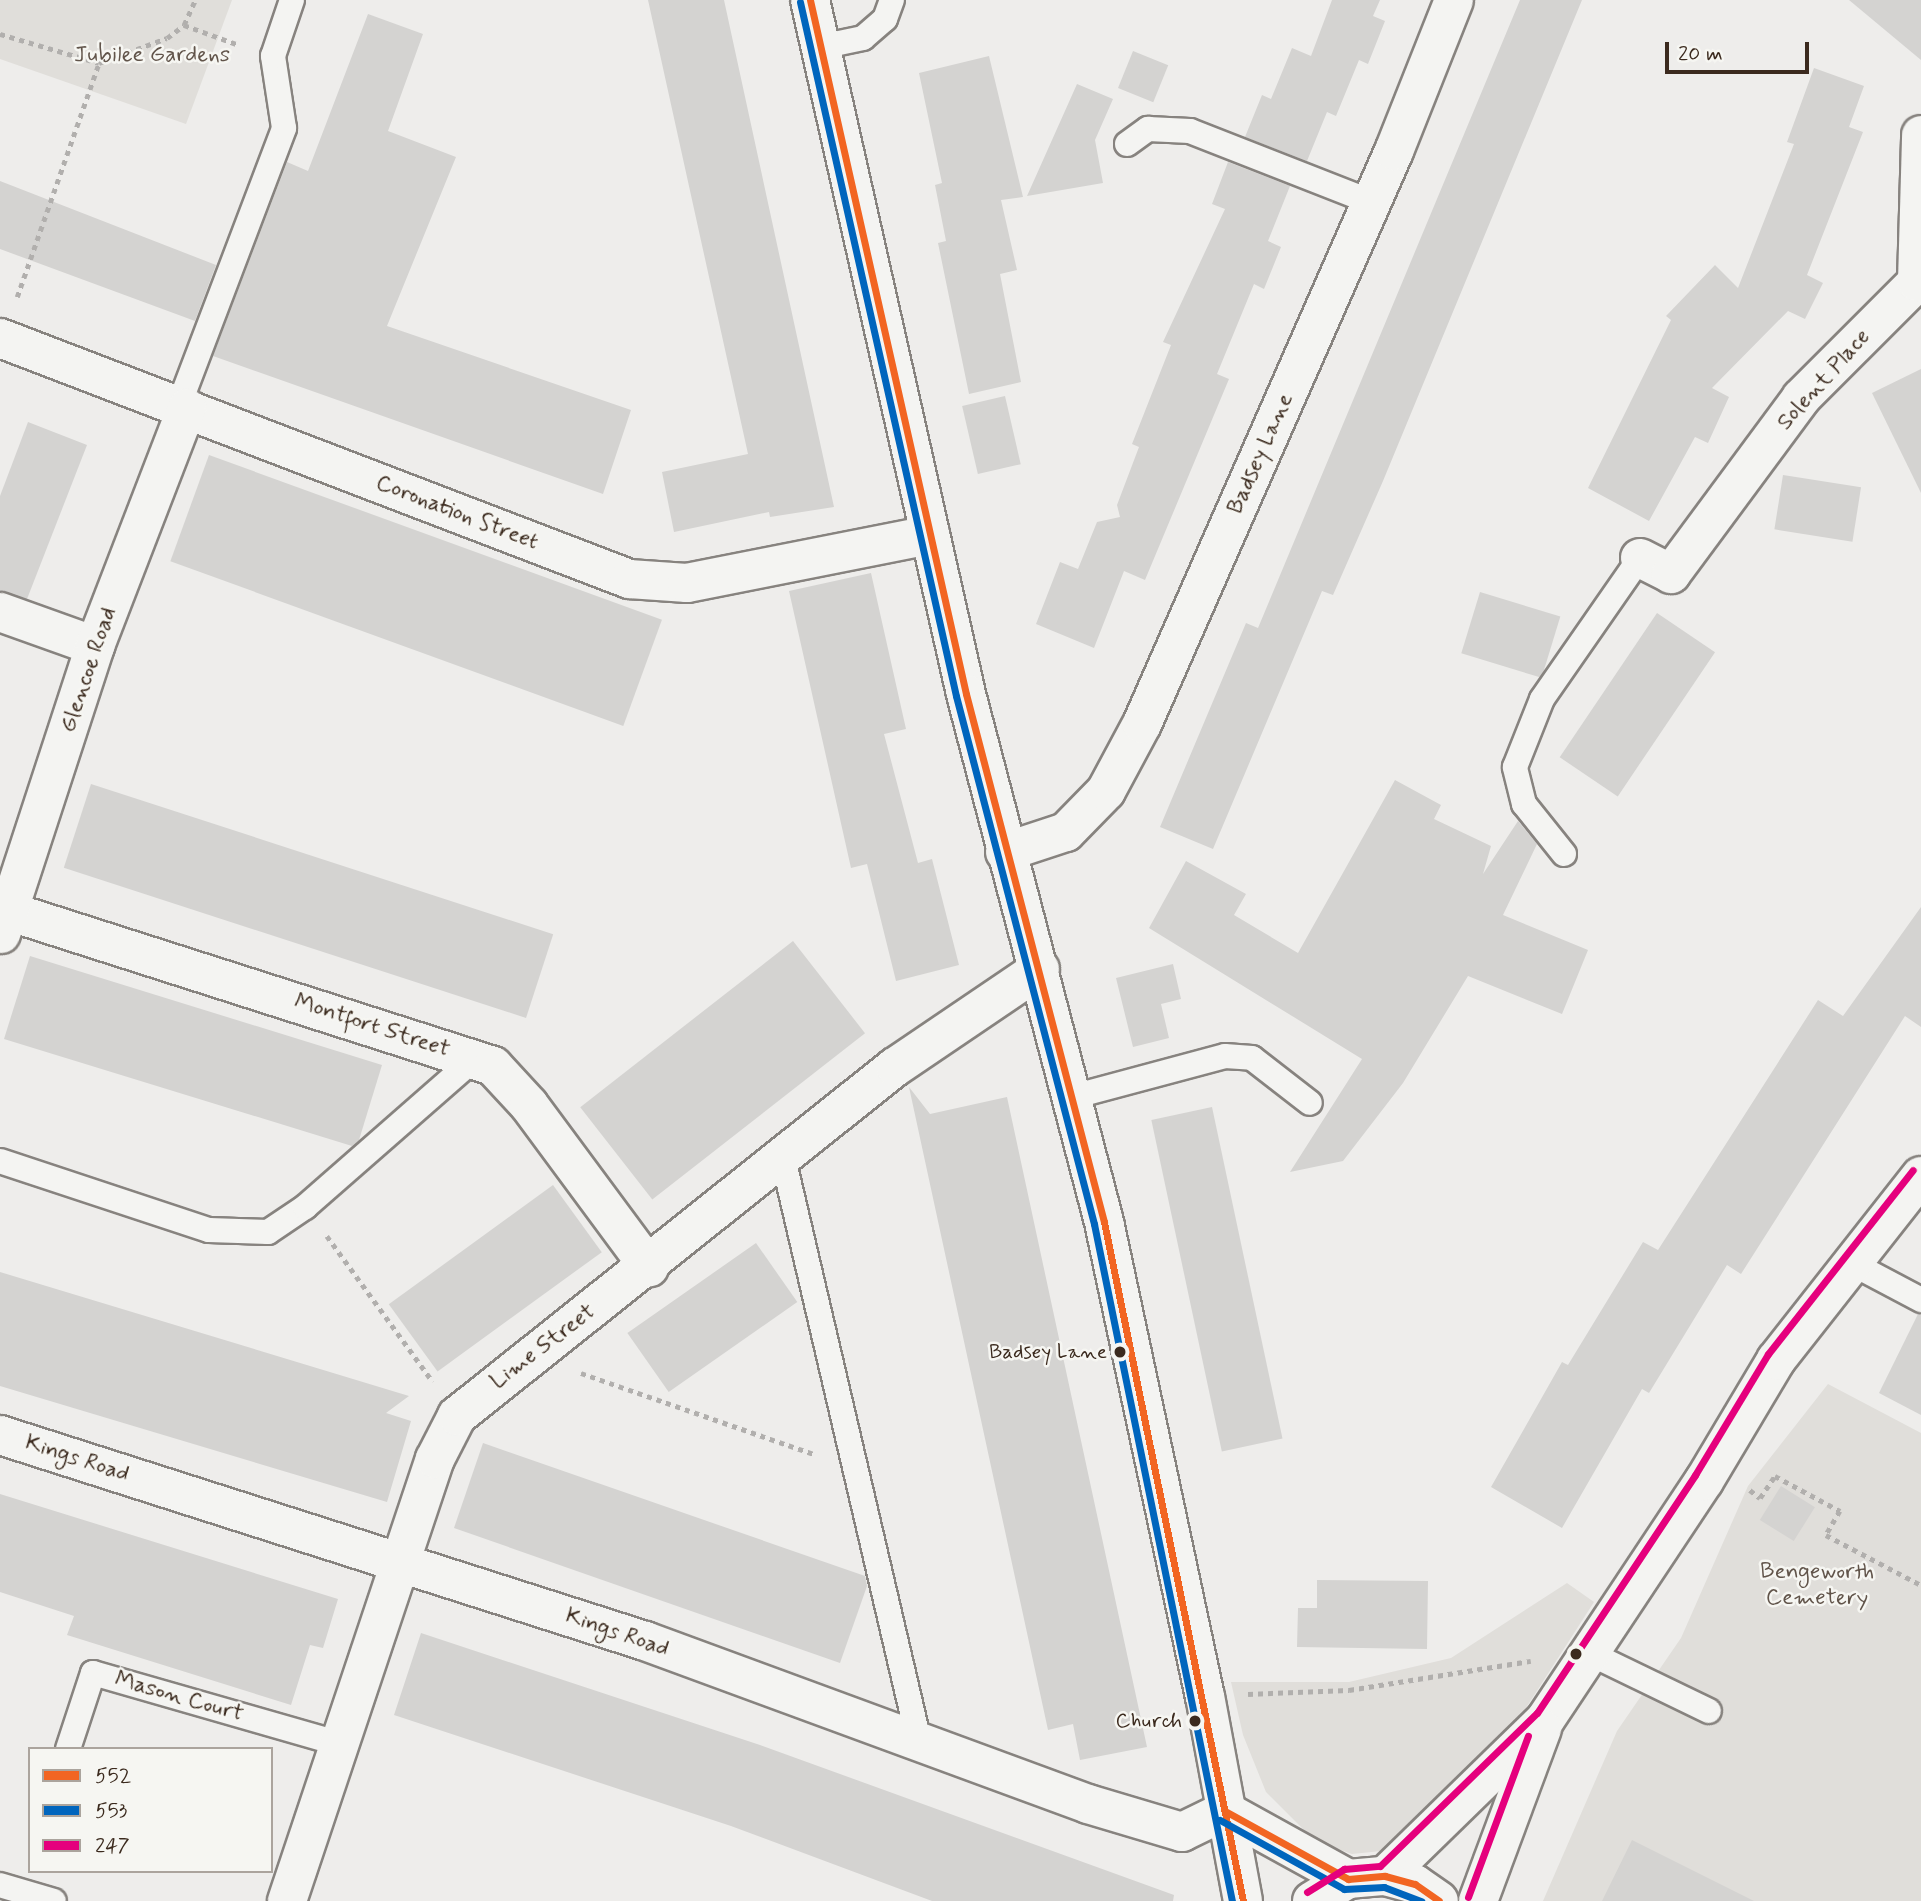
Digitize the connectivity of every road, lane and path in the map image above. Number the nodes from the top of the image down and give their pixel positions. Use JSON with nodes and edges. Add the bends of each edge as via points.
{"nodes":[{"id":1,"x":195,"y":0,"type":"edge"},
{"id":2,"x":292,"y":0,"type":"edge"},
{"id":3,"x":810,"y":0,"type":"edge"},
{"id":4,"x":892,"y":0,"type":"edge"},
{"id":5,"x":1454,"y":0,"type":"edge"},
{"id":6,"x":184,"y":25,"type":"junction"},
{"id":7,"x":0,"y":34,"type":"edge"},
{"id":8,"x":820,"y":47,"type":"junction"},
{"id":9,"x":273,"y":56,"type":"junction"},
{"id":10,"x":99,"y":64,"type":"junction"},
{"id":11,"x":1921,"y":135,"type":"edge"},
{"id":12,"x":1127,"y":144,"type":"dead end"},
{"id":13,"x":1371,"y":202,"type":"junction"},
{"id":14,"x":1,"y":338,"type":"edge"},
{"id":15,"x":183,"y":406,"type":"junction"},
{"id":16,"x":930,"y":535,"type":"junction"},
{"id":17,"x":1640,"y":558,"type":"joint"},
{"id":18,"x":0,"y":612,"type":"edge"},
{"id":19,"x":95,"y":646,"type":"junction"},
{"id":20,"x":1005,"y":852,"type":"junction"},
{"id":21,"x":1564,"y":854,"type":"dead end"},
{"id":22,"x":4,"y":924,"type":"edge"},
{"id":23,"x":1040,"y":969,"type":"junction"},
{"id":24,"x":474,"y":1059,"type":"junction"},
{"id":25,"x":1072,"y":1097,"type":"junction"},
{"id":26,"x":1310,"y":1103,"type":"dead end"},
{"id":27,"x":783,"y":1158,"type":"junction"},
{"id":28,"x":0,"y":1161,"type":"edge"},
{"id":29,"x":1921,"y":1176,"type":"edge"},
{"id":30,"x":305,"y":1207,"type":"junction"},
{"id":31,"x":1854,"y":1265,"type":"junction"},
{"id":32,"x":649,"y":1267,"type":"junction"},
{"id":33,"x":1921,"y":1300,"type":"edge"},
{"id":34,"x":531,"y":1356,"type":"junction"},
{"id":35,"x":457,"y":1416,"type":"junction"},
{"id":36,"x":0,"y":1435,"type":"edge"},
{"id":37,"x":1713,"y":1462,"type":"junction"},
{"id":38,"x":855,"y":1468,"type":"junction"},
{"id":39,"x":401,"y":1562,"type":"junction"},
{"id":40,"x":1921,"y":1585,"type":"edge"},
{"id":41,"x":1589,"y":1653,"type":"junction"},
{"id":42,"x":1205,"y":1696,"type":"junction"},
{"id":43,"x":1709,"y":1711,"type":"dead end"},
{"id":44,"x":1545,"y":1720,"type":"junction"},
{"id":45,"x":341,"y":1744,"type":"junction"},
{"id":46,"x":920,"y":1746,"type":"junction"},
{"id":47,"x":69,"y":1747,"type":"edge"},
{"id":48,"x":1225,"y":1811,"type":"junction"},
{"id":49,"x":1367,"y":1877,"type":"junction"},
{"id":50,"x":0,"y":1885,"type":"edge"},
{"id":51,"x":54,"y":1901,"type":"edge"},
{"id":52,"x":287,"y":1901,"type":"edge"},
{"id":53,"x":1243,"y":1901,"type":"edge"},
{"id":54,"x":1312,"y":1901,"type":"edge"},
{"id":55,"x":1439,"y":1901,"type":"edge"},
{"id":56,"x":1478,"y":1901,"type":"edge"}],
"edges":[{"from":1,"to":6,"type":"path"},
{"from":2,"to":9,"type":"lane"},
{"from":3,"to":8,"type":"street"},
{"from":4,"to":8,"type":"lane","via":[[885,19],[863,38]]},
{"from":5,"to":13,"type":"street","name":"Badsey Lane"},
{"from":6,"to":9,"type":"path"},
{"from":6,"to":10,"type":"path","via":[[125,57]]},
{"from":7,"to":10,"type":"path"},
{"from":8,"to":16,"type":"street"},
{"from":9,"to":15,"type":"lane","via":[[284,128]]},
{"from":10,"to":14,"type":"path"},
{"from":11,"to":17,"type":"street","name":"Solent Place","via":[[1917,282],[1801,398],[1671,574]]},
{"from":12,"to":13,"type":"lane","via":[[1147,129],[1189,131]]},
{"from":13,"to":20,"type":"street","name":"Badsey Lane","via":[[1142,724],[1107,791],[1066,832]]},
{"from":14,"to":15,"type":"street","name":"Coronation Street"},
{"from":15,"to":16,"type":"street","name":"Coronation Street","via":[[629,579],[687,583]]},
{"from":15,"to":19,"type":"street","name":"Glencoe Road"},
{"from":16,"to":20,"type":"street"},
{"from":17,"to":21,"type":"lane","via":[[1542,699],[1515,767],[1524,804]]},
{"from":18,"to":19,"type":"street"},
{"from":19,"to":22,"type":"street","name":"Glencoe Road"},
{"from":20,"to":23,"type":"street"},
{"from":22,"to":24,"type":"street","name":"Montfort Street"},
{"from":23,"to":25,"type":"street"},
{"from":23,"to":27,"type":"street","name":"Lime Street","via":[[895,1067]]},
{"from":24,"to":30,"type":"lane"},
{"from":24,"to":32,"type":"street","name":"Montfort Street","via":[[492,1066],[529,1105]]},
{"from":25,"to":26,"type":"lane","via":[[1225,1056],[1252,1058]]},
{"from":25,"to":42,"type":"street"},
{"from":27,"to":32,"type":"street","name":"Lime Street"},
{"from":27,"to":38,"type":"lane"},
{"from":28,"to":30,"type":"lane","via":[[209,1230],[268,1232]]},
{"from":29,"to":31,"type":"street"},
{"from":30,"to":35,"type":"path"},
{"from":31,"to":33,"type":"lane"},
{"from":31,"to":37,"type":"street","via":[[1776,1360]]},
{"from":32,"to":34,"type":"street","name":"Lime Street"},
{"from":34,"to":35,"type":"street","name":"Lime Street"},
{"from":34,"to":38,"type":"path"},
{"from":35,"to":39,"type":"street","name":"Lime Street","via":[[435,1459]]},
{"from":36,"to":39,"type":"street","name":"Kings Road"},
{"from":37,"to":40,"type":"path","via":[[1760,1498],[1775,1476],[1840,1511],[1826,1535]]},
{"from":37,"to":41,"type":"street"},
{"from":38,"to":46,"type":"lane"},
{"from":39,"to":45,"type":"street","name":"Lime Street"},
{"from":39,"to":46,"type":"street","name":"Kings Road","via":[[645,1641]]},
{"from":41,"to":42,"type":"path","via":[[1349,1690]]},
{"from":41,"to":43,"type":"lane"},
{"from":41,"to":44,"type":"street"},
{"from":42,"to":48,"type":"street"},
{"from":44,"to":49,"type":"street"},
{"from":44,"to":56,"type":"street"},
{"from":45,"to":47,"type":"lane","name":"Mason Court","via":[[93,1673]]},
{"from":45,"to":52,"type":"street","name":"Lime Street"},
{"from":46,"to":48,"type":"street","name":"Kings Road","via":[[1182,1832]]},
{"from":48,"to":49,"type":"street"},
{"from":48,"to":53,"type":"street"},
{"from":49,"to":54,"type":"street"},
{"from":49,"to":55,"type":"street","via":[[1415,1884]]},
{"from":50,"to":51,"type":"lane"}]}
